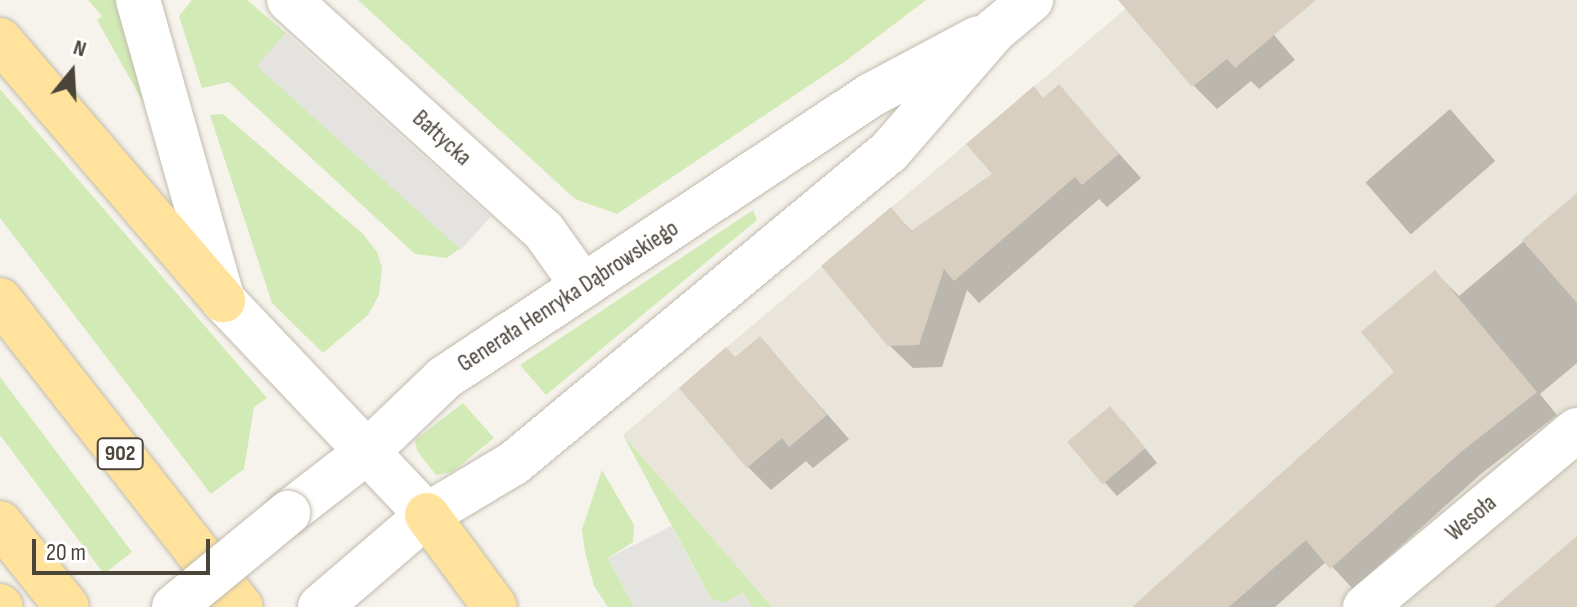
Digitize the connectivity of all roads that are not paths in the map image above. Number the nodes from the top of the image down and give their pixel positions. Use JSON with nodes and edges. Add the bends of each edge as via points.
{"nodes":[{"id":1,"x":289,"y":0,"type":"edge"},
{"id":2,"x":1031,"y":0,"type":"edge"},
{"id":3,"x":143,"y":4,"type":"edge"},
{"id":4,"x":995,"y":30,"type":"junction"},
{"id":5,"x":0,"y":40,"type":"edge"},
{"id":6,"x":583,"y":286,"type":"junction"},
{"id":7,"x":0,"y":300,"type":"edge"},
{"id":8,"x":223,"y":300,"type":"junction"},
{"id":9,"x":1577,"y":430,"type":"edge"},
{"id":10,"x":368,"y":451,"type":"junction"},
{"id":11,"x":427,"y":515,"type":"junction"},
{"id":12,"x":0,"y":523,"type":"edge"},
{"id":13,"x":333,"y":596,"type":"edge"},
{"id":14,"x":67,"y":607,"type":"edge"},
{"id":15,"x":174,"y":607,"type":"edge"},
{"id":16,"x":241,"y":607,"type":"edge"},
{"id":17,"x":495,"y":607,"type":"edge"},
{"id":18,"x":1365,"y":607,"type":"edge"}],
"edges":[{"from":1,"to":6,"type":"street","name":"Bałtycka","via":[[543,230]]},
{"from":2,"to":4,"type":"street","name":"Generała Henryka Dąbrowskiego"},
{"from":3,"to":8,"type":"street"},
{"from":4,"to":6,"type":"street","name":"Generała Henryka Dąbrowskiego","via":[[871,95]]},
{"from":4,"to":11,"type":"street","name":"Generała Henryka Dąbrowskiego","via":[[888,153],[514,463]]},
{"from":5,"to":8,"type":"main road"},
{"from":6,"to":10,"type":"street","name":"Generała Henryka Dąbrowskiego","via":[[444,378]]},
{"from":7,"to":16,"type":"main road","number":"902"},
{"from":8,"to":10,"type":"street"},
{"from":9,"to":18,"type":"street","name":"Wesoła"},
{"from":10,"to":11,"type":"street"},
{"from":10,"to":15,"type":"street","name":"Generała Henryka Dąbrowskiego","bridge":true},
{"from":11,"to":13,"type":"street","name":"Generała Henryka Dąbrowskiego"},
{"from":11,"to":17,"type":"main road"},
{"from":12,"to":14,"type":"main road"}]}
